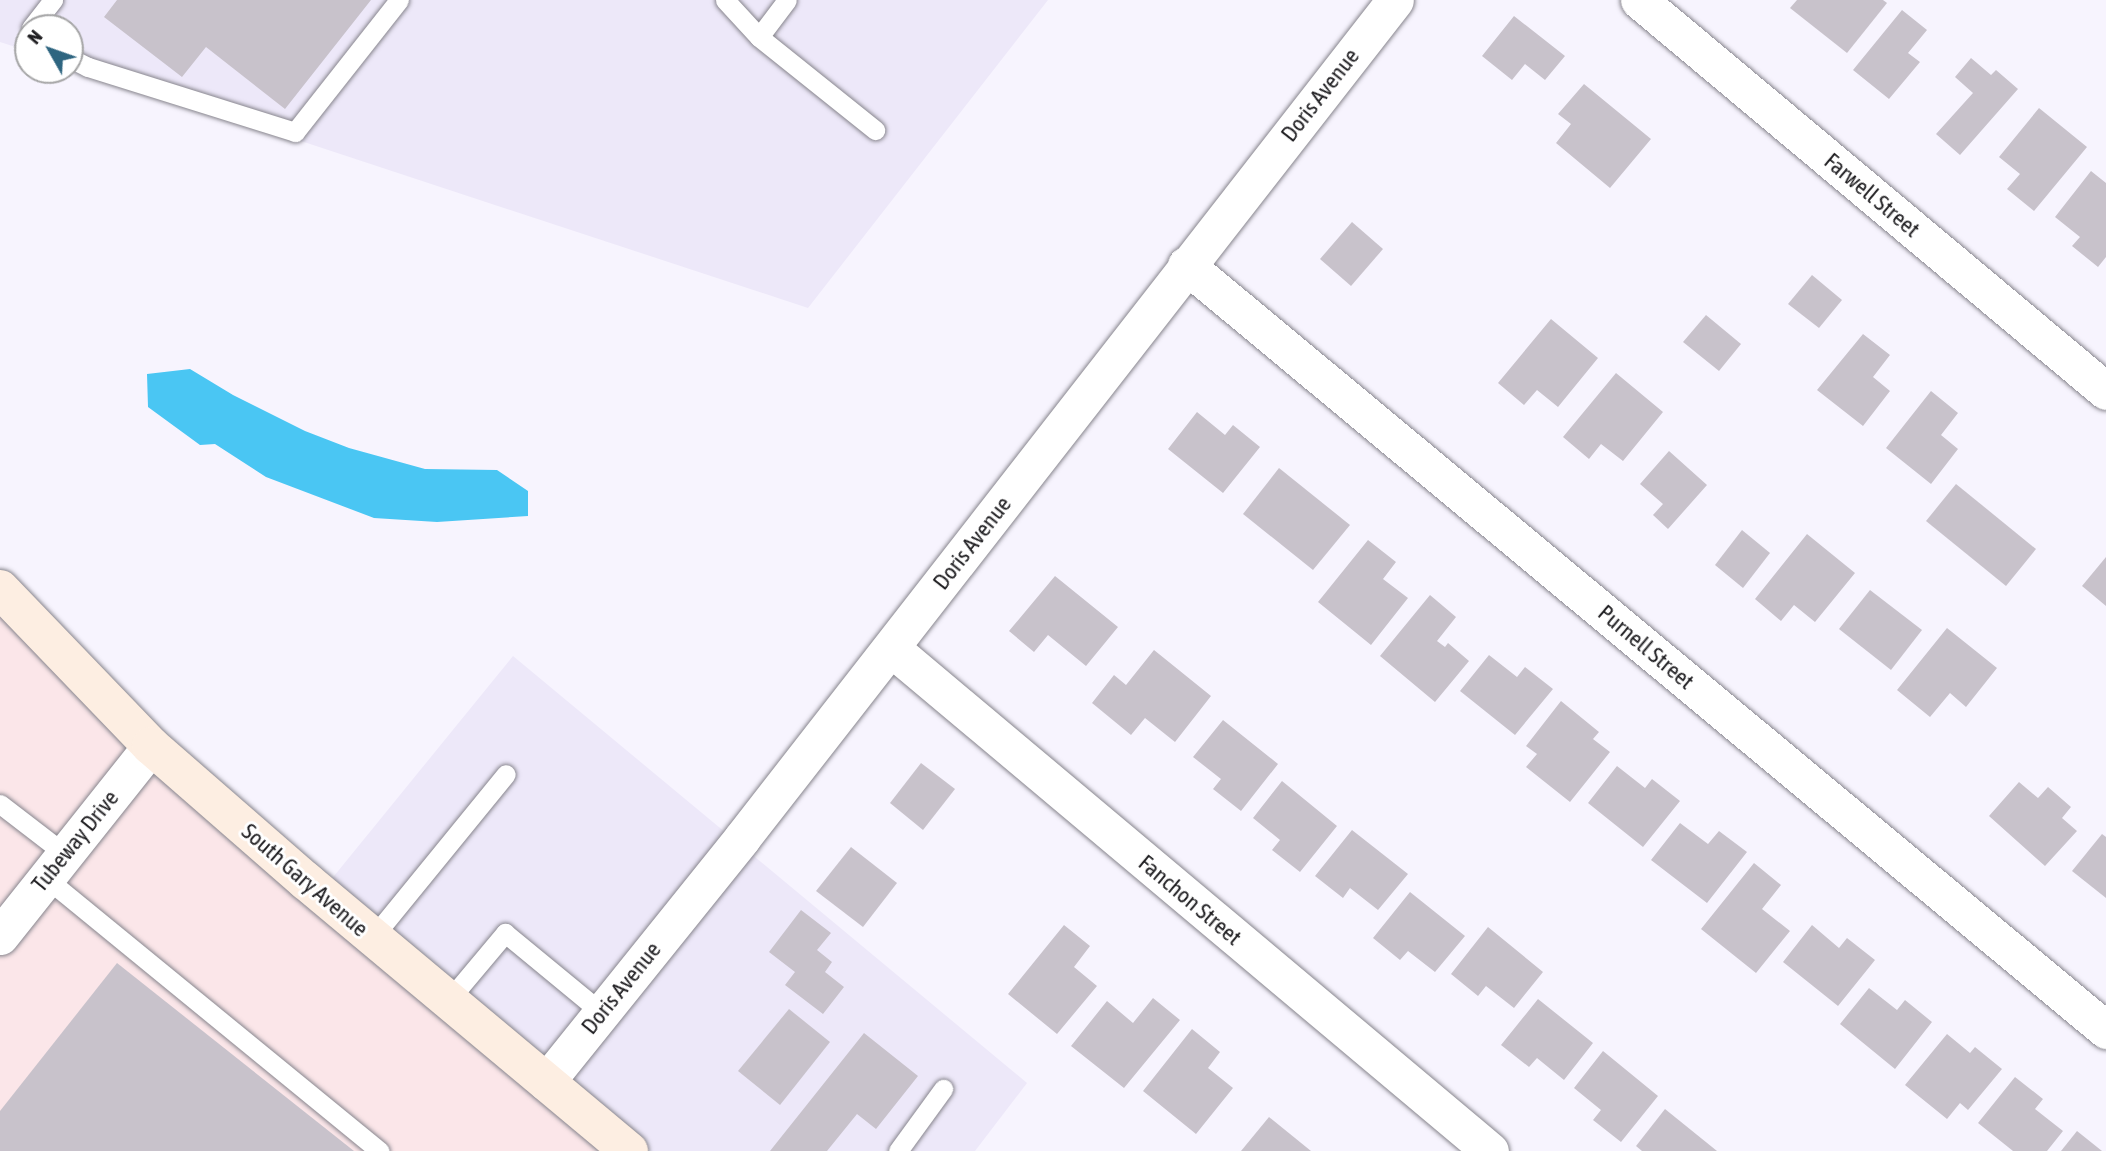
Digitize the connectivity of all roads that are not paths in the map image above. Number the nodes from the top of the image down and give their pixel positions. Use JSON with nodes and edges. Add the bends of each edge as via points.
{"nodes":[{"id":1,"x":53,"y":0,"type":"edge"},
{"id":2,"x":399,"y":0,"type":"edge"},
{"id":3,"x":725,"y":0,"type":"edge"},
{"id":4,"x":787,"y":0,"type":"edge"},
{"id":5,"x":1395,"y":0,"type":"edge"},
{"id":6,"x":1639,"y":0,"type":"edge"},
{"id":7,"x":42,"y":14,"type":"edge"},
{"id":8,"x":759,"y":37,"type":"junction"},
{"id":9,"x":84,"y":65,"type":"edge"},
{"id":10,"x":874,"y":130,"type":"dead end"},
{"id":11,"x":1186,"y":265,"type":"junction"},
{"id":12,"x":2106,"y":391,"type":"edge"},
{"id":13,"x":0,"y":589,"type":"edge"},
{"id":14,"x":891,"y":648,"type":"junction"},
{"id":15,"x":151,"y":746,"type":"junction"},
{"id":16,"x":506,"y":774,"type":"dead end"},
{"id":17,"x":0,"y":804,"type":"edge"},
{"id":18,"x":55,"y":866,"type":"junction"},
{"id":19,"x":0,"y":936,"type":"edge"},
{"id":20,"x":373,"y":937,"type":"junction"},
{"id":21,"x":448,"y":1001,"type":"junction"},
{"id":22,"x":602,"y":1013,"type":"junction"},
{"id":23,"x":2106,"y":1030,"type":"edge"},
{"id":24,"x":546,"y":1082,"type":"junction"},
{"id":25,"x":943,"y":1089,"type":"dead end"},
{"id":26,"x":618,"y":1148,"type":"edge"},
{"id":27,"x":379,"y":1151,"type":"edge"},
{"id":28,"x":898,"y":1151,"type":"edge"},
{"id":29,"x":1490,"y":1151,"type":"edge"}],
"edges":[{"from":1,"to":7,"type":"lane"},
{"from":2,"to":9,"type":"lane","via":[[295,132]]},
{"from":3,"to":8,"type":"lane"},
{"from":4,"to":8,"type":"lane"},
{"from":5,"to":11,"type":"street","name":"Doris Avenue"},
{"from":6,"to":12,"type":"street","name":"Farwell Street"},
{"from":8,"to":10,"type":"lane"},
{"from":11,"to":14,"type":"street","name":"Doris Avenue"},
{"from":11,"to":23,"type":"street","name":"Purnell Street"},
{"from":13,"to":15,"type":"main road","name":"South Gary Avenue"},
{"from":14,"to":22,"type":"street","name":"Doris Avenue"},
{"from":14,"to":29,"type":"street","name":"Fanchon Street"},
{"from":15,"to":18,"type":"street","name":"Tubeway Drive"},
{"from":15,"to":20,"type":"main road","name":"South Gary Avenue"},
{"from":16,"to":20,"type":"lane"},
{"from":17,"to":18,"type":"lane"},
{"from":18,"to":19,"type":"street","name":"Tubeway Drive"},
{"from":18,"to":27,"type":"lane"},
{"from":20,"to":21,"type":"main road","name":"South Gary Avenue"},
{"from":21,"to":22,"type":"lane","via":[[505,933]]},
{"from":21,"to":24,"type":"main road","name":"South Gary Avenue"},
{"from":22,"to":24,"type":"street","name":"Doris Avenue"},
{"from":24,"to":26,"type":"main road","name":"South Gary Avenue"},
{"from":25,"to":28,"type":"lane"}]}
